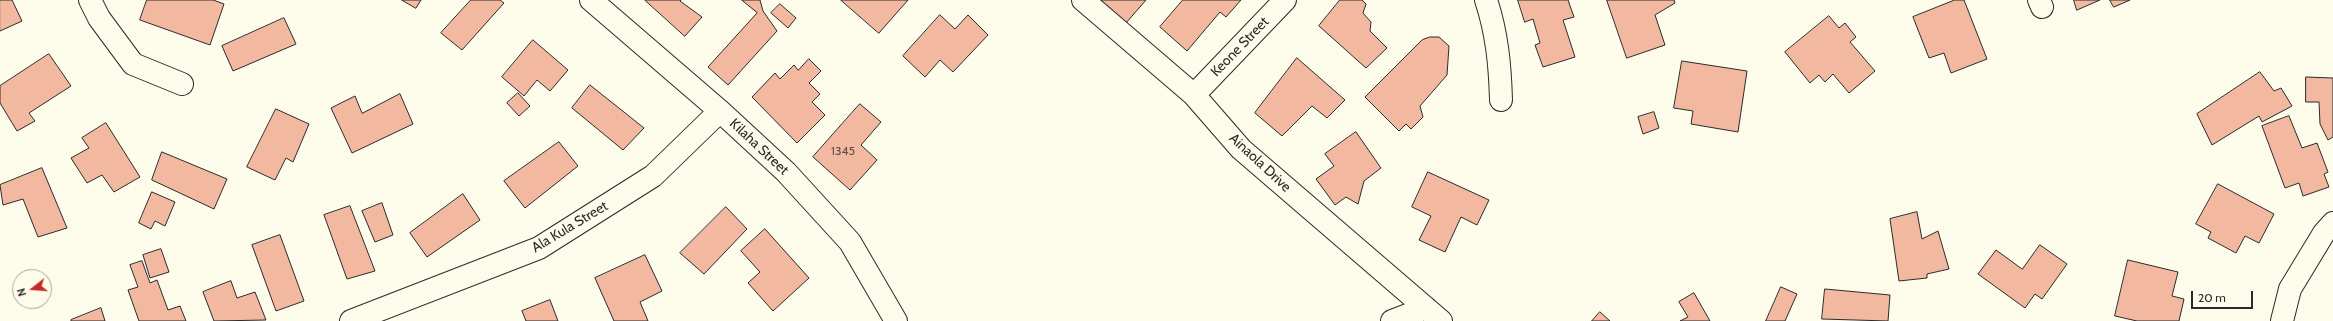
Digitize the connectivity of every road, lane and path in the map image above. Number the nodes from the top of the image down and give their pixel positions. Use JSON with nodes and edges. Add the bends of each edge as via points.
{"nodes":[{"id":1,"x":90,"y":0,"type":"edge"},
{"id":2,"x":591,"y":0,"type":"edge"},
{"id":3,"x":1084,"y":0,"type":"edge"},
{"id":4,"x":1285,"y":0,"type":"edge"},
{"id":5,"x":1486,"y":0,"type":"edge"},
{"id":6,"x":182,"y":84,"type":"dead end"},
{"id":7,"x":1194,"y":95,"type":"junction"},
{"id":8,"x":1501,"y":100,"type":"dead end"},
{"id":9,"x":720,"y":111,"type":"junction"},
{"id":10,"x":2333,"y":223,"type":"edge"},
{"id":11,"x":1433,"y":315,"type":"edge"},
{"id":12,"x":351,"y":321,"type":"edge"},
{"id":13,"x":896,"y":321,"type":"edge"},
{"id":14,"x":1392,"y":321,"type":"edge"},
{"id":15,"x":2282,"y":321,"type":"edge"}],
"edges":[{"from":1,"to":6,"type":"street","via":[[99,18],[133,64]]},
{"from":2,"to":9,"type":"street","name":"Kilaha Street"},
{"from":3,"to":7,"type":"street","name":"Ainaola Drive"},
{"from":4,"to":7,"type":"street","name":"Keone Street"},
{"from":5,"to":8,"type":"street","via":[[1500,59]]},
{"from":7,"to":11,"type":"street","name":"Ainaola Drive","via":[[1241,149]]},
{"from":9,"to":12,"type":"street","name":"Ala Kula Street","via":[[653,176],[539,248]]},
{"from":9,"to":13,"type":"street","name":"Kilaha Street","via":[[786,172],[850,242]]},
{"from":10,"to":15,"type":"street","via":[[2324,233],[2290,289]]},
{"from":11,"to":14,"type":"street"}]}
